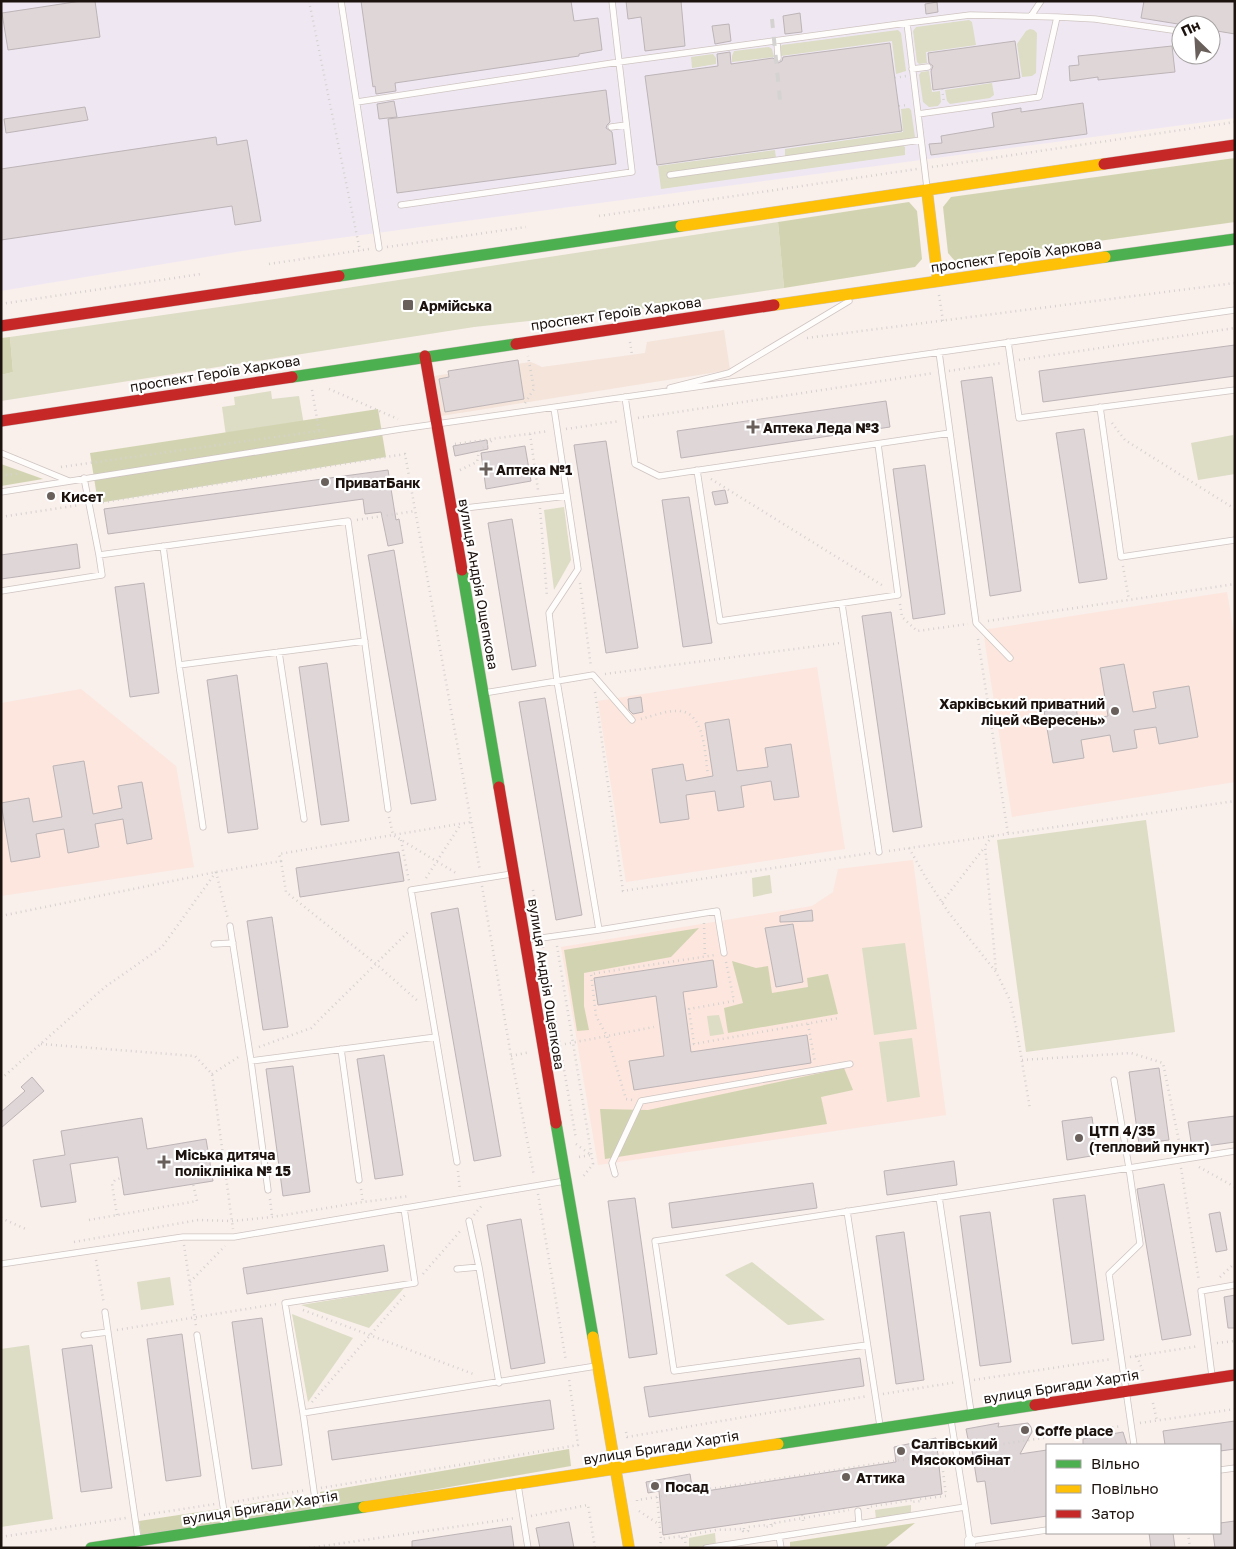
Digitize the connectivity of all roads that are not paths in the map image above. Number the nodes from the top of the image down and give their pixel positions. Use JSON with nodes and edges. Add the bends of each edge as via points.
{"nodes":[{"id":1,"x":341,"y":1,"type":"edge"},
{"id":2,"x":612,"y":1,"type":"edge"},
{"id":3,"x":1041,"y":1,"type":"edge"},
{"id":4,"x":1031,"y":16,"type":"junction"},
{"id":5,"x":1057,"y":17,"type":"junction"},
{"id":6,"x":906,"y":23,"type":"junction"},
{"id":7,"x":1171,"y":30,"type":"edge"},
{"id":8,"x":777,"y":41,"type":"junction"},
{"id":9,"x":778,"y":58,"type":"dead end"},
{"id":10,"x":619,"y":62,"type":"junction"},
{"id":11,"x":928,"y":67,"type":"dead end"},
{"id":12,"x":912,"y":69,"type":"junction"},
{"id":13,"x":358,"y":102,"type":"junction"},
{"id":14,"x":918,"y":114,"type":"junction"},
{"id":15,"x":626,"y":125,"type":"junction"},
{"id":16,"x":611,"y":127,"type":"dead end"},
{"id":17,"x":921,"y":140,"type":"junction"},
{"id":18,"x":1235,"y":145,"type":"edge"},
{"id":19,"x":670,"y":175,"type":"dead end"},
{"id":20,"x":927,"y":190,"type":"junction"},
{"id":21,"x":401,"y":205,"type":"dead end"},
{"id":22,"x":1235,"y":240,"type":"edge"},
{"id":23,"x":380,"y":248,"type":"road end"},
{"id":24,"x":938,"y":281,"type":"junction"},
{"id":25,"x":866,"y":290,"type":"junction"},
{"id":26,"x":1235,"y":310,"type":"edge"},
{"id":27,"x":1,"y":326,"type":"edge"},
{"id":28,"x":1008,"y":342,"type":"junction"},
{"id":29,"x":939,"y":352,"type":"junction"},
{"id":30,"x":425,"y":356,"type":"junction"},
{"id":31,"x":1235,"y":390,"type":"edge"},
{"id":32,"x":637,"y":396,"type":"junction"},
{"id":33,"x":625,"y":398,"type":"junction"},
{"id":34,"x":1100,"y":407,"type":"junction"},
{"id":35,"x":554,"y":408,"type":"junction"},
{"id":36,"x":1,"y":421,"type":"edge"},
{"id":37,"x":437,"y":425,"type":"junction"},
{"id":38,"x":950,"y":433,"type":"junction"},
{"id":39,"x":878,"y":444,"type":"junction"},
{"id":40,"x":1,"y":453,"type":"edge"},
{"id":41,"x":697,"y":470,"type":"junction"},
{"id":42,"x":84,"y":478,"type":"junction"},
{"id":43,"x":69,"y":481,"type":"junction"},
{"id":44,"x":1,"y":492,"type":"edge"},
{"id":45,"x":567,"y":496,"type":"junction"},
{"id":46,"x":466,"y":508,"type":"dead end"},
{"id":47,"x":1235,"y":540,"type":"edge"},
{"id":48,"x":163,"y":546,"type":"junction"},
{"id":49,"x":99,"y":555,"type":"junction"},
{"id":50,"x":1,"y":591,"type":"edge"},
{"id":51,"x":842,"y":604,"type":"junction"},
{"id":52,"x":365,"y":641,"type":"junction"},
{"id":53,"x":279,"y":652,"type":"junction"},
{"id":54,"x":1010,"y":658,"type":"dead end"},
{"id":55,"x":179,"y":665,"type":"junction"},
{"id":56,"x":557,"y":681,"type":"junction"},
{"id":57,"x":483,"y":693,"type":"junction"},
{"id":58,"x":632,"y":720,"type":"road end"},
{"id":59,"x":388,"y":809,"type":"road end"},
{"id":60,"x":304,"y":819,"type":"dead end"},
{"id":61,"x":203,"y":827,"type":"dead end"},
{"id":62,"x":879,"y":852,"type":"road end"},
{"id":63,"x":514,"y":873,"type":"junction"},
{"id":64,"x":230,"y":926,"type":"road end"},
{"id":65,"x":599,"y":930,"type":"junction"},
{"id":66,"x":525,"y":941,"type":"junction"},
{"id":67,"x":233,"y":943,"type":"junction"},
{"id":68,"x":214,"y":944,"type":"dead end"},
{"id":69,"x":724,"y":953,"type":"road end"},
{"id":70,"x":436,"y":1037,"type":"junction"},
{"id":71,"x":341,"y":1049,"type":"junction"},
{"id":72,"x":251,"y":1061,"type":"junction"},
{"id":73,"x":850,"y":1064,"type":"dead end"},
{"id":74,"x":1114,"y":1080,"type":"dead end"},
{"id":75,"x":1235,"y":1151,"type":"edge"},
{"id":76,"x":457,"y":1162,"type":"road end"},
{"id":77,"x":1129,"y":1168,"type":"junction"},
{"id":78,"x":615,"y":1174,"type":"dead end"},
{"id":79,"x":359,"y":1180,"type":"road end"},
{"id":80,"x":566,"y":1181,"type":"junction"},
{"id":81,"x":268,"y":1190,"type":"road end"},
{"id":82,"x":939,"y":1197,"type":"junction"},
{"id":83,"x":404,"y":1208,"type":"junction"},
{"id":84,"x":847,"y":1211,"type":"junction"},
{"id":85,"x":469,"y":1221,"type":"road end"},
{"id":86,"x":1,"y":1264,"type":"edge"},
{"id":87,"x":479,"y":1267,"type":"junction"},
{"id":88,"x":457,"y":1269,"type":"dead end"},
{"id":89,"x":1235,"y":1285,"type":"edge"},
{"id":90,"x":105,"y":1312,"type":"road end"},
{"id":91,"x":108,"y":1332,"type":"junction"},
{"id":92,"x":84,"y":1335,"type":"dead end"},
{"id":93,"x":197,"y":1335,"type":"road end"},
{"id":94,"x":867,"y":1345,"type":"junction"},
{"id":95,"x":598,"y":1366,"type":"junction"},
{"id":96,"x":1235,"y":1375,"type":"edge"},
{"id":97,"x":1212,"y":1378,"type":"junction"},
{"id":98,"x":498,"y":1383,"type":"junction"},
{"id":99,"x":1127,"y":1391,"type":"junction"},
{"id":100,"x":302,"y":1413,"type":"junction"},
{"id":101,"x":972,"y":1415,"type":"junction"},
{"id":102,"x":950,"y":1418,"type":"junction"},
{"id":103,"x":880,"y":1428,"type":"junction"},
{"id":104,"x":1134,"y":1444,"type":"edge"},
{"id":105,"x":616,"y":1468,"type":"junction"},
{"id":106,"x":1235,"y":1468,"type":"edge"},
{"id":107,"x":1221,"y":1470,"type":"edge"},
{"id":108,"x":518,"y":1483,"type":"junction"},
{"id":109,"x":965,"y":1507,"type":"junction"},
{"id":110,"x":860,"y":1510,"type":"road end"},
{"id":111,"x":317,"y":1514,"type":"junction"},
{"id":112,"x":860,"y":1524,"type":"junction"},
{"id":113,"x":226,"y":1527,"type":"junction"},
{"id":114,"x":1046,"y":1530,"type":"edge"},
{"id":115,"x":779,"y":1536,"type":"junction"},
{"id":116,"x":133,"y":1543,"type":"edge"},
{"id":117,"x":970,"y":1545,"type":"edge"},
{"id":118,"x":91,"y":1548,"type":"edge"},
{"id":119,"x":528,"y":1548,"type":"edge"},
{"id":120,"x":629,"y":1548,"type":"edge"},
{"id":121,"x":706,"y":1548,"type":"edge"},
{"id":122,"x":781,"y":1548,"type":"edge"}],
"edges":[{"from":1,"to":13,"type":"lane"},
{"from":2,"to":10,"type":"lane"},
{"from":3,"to":4,"type":"lane"},
{"from":4,"to":5,"type":"lane"},
{"from":4,"to":6,"type":"lane","via":[[970,15]]},
{"from":5,"to":7,"type":"lane"},
{"from":5,"to":14,"type":"lane","via":[[1039,97]]},
{"from":6,"to":8,"type":"lane"},
{"from":6,"to":12,"type":"lane"},
{"from":8,"to":9,"type":"lane"},
{"from":8,"to":10,"type":"lane"},
{"from":10,"to":13,"type":"lane"},
{"from":10,"to":15,"type":"lane"},
{"from":11,"to":12,"type":"lane"},
{"from":12,"to":14,"type":"lane"},
{"from":13,"to":23,"type":"lane"},
{"from":14,"to":17,"type":"lane"},
{"from":15,"to":16,"type":"lane"},
{"from":15,"to":21,"type":"lane","via":[[632,172]]},
{"from":17,"to":19,"type":"lane"},
{"from":17,"to":20,"type":"lane"},
{"from":18,"to":20,"type":"main road"},
{"from":20,"to":24,"type":"main road"},
{"from":20,"to":27,"type":"main road"},
{"from":22,"to":24,"type":"main road","name":"проспект Героїв Харкова"},
{"from":24,"to":25,"type":"main road","name":"проспект Героїв Харкова"},
{"from":25,"to":30,"type":"main road","name":"проспект Героїв Харкова"},
{"from":25,"to":32,"type":"lane","via":[[730,373]]},
{"from":26,"to":28,"type":"lane"},
{"from":28,"to":29,"type":"lane"},
{"from":28,"to":34,"type":"lane","via":[[1020,418]]},
{"from":29,"to":32,"type":"lane"},
{"from":29,"to":38,"type":"lane"},
{"from":30,"to":36,"type":"main road","name":"проспект Героїв Харкова"},
{"from":30,"to":37,"type":"main road","name":"вулиця Андрія Ощепкова"},
{"from":31,"to":34,"type":"lane"},
{"from":32,"to":33,"type":"lane"},
{"from":33,"to":35,"type":"lane"},
{"from":33,"to":41,"type":"lane","via":[[635,464],[659,476]]},
{"from":34,"to":47,"type":"lane","via":[[1121,557]]},
{"from":35,"to":37,"type":"lane"},
{"from":35,"to":45,"type":"lane"},
{"from":37,"to":42,"type":"lane"},
{"from":37,"to":57,"type":"main road","name":"вулиця Андрія Ощепкова"},
{"from":38,"to":39,"type":"lane"},
{"from":38,"to":54,"type":"lane","via":[[976,623]]},
{"from":39,"to":41,"type":"lane"},
{"from":39,"to":51,"type":"lane","via":[[898,595]]},
{"from":40,"to":43,"type":"lane"},
{"from":41,"to":51,"type":"lane","via":[[720,621]]},
{"from":42,"to":43,"type":"lane"},
{"from":42,"to":49,"type":"lane"},
{"from":43,"to":44,"type":"lane"},
{"from":45,"to":46,"type":"lane"},
{"from":45,"to":56,"type":"lane","via":[[578,569],[549,613]]},
{"from":48,"to":49,"type":"lane"},
{"from":48,"to":52,"type":"lane","via":[[348,521]]},
{"from":48,"to":55,"type":"lane"},
{"from":49,"to":50,"type":"lane","via":[[102,575]]},
{"from":51,"to":62,"type":"lane"},
{"from":52,"to":53,"type":"lane"},
{"from":52,"to":59,"type":"lane"},
{"from":53,"to":55,"type":"lane"},
{"from":53,"to":60,"type":"lane"},
{"from":55,"to":61,"type":"lane"},
{"from":56,"to":57,"type":"lane"},
{"from":56,"to":58,"type":"lane","via":[[593,675]]},
{"from":56,"to":65,"type":"lane"},
{"from":57,"to":63,"type":"main road","name":"вулиця Андрія Ощепкова"},
{"from":63,"to":66,"type":"main road","name":"вулиця Андрія Ощепкова"},
{"from":63,"to":70,"type":"lane","via":[[411,890]]},
{"from":64,"to":67,"type":"lane"},
{"from":65,"to":66,"type":"lane"},
{"from":65,"to":69,"type":"lane","via":[[716,911]]},
{"from":66,"to":80,"type":"main road","name":"вулиця Андрія Ощепкова"},
{"from":67,"to":68,"type":"lane"},
{"from":67,"to":72,"type":"lane"},
{"from":70,"to":71,"type":"lane"},
{"from":70,"to":76,"type":"lane"},
{"from":71,"to":72,"type":"lane"},
{"from":71,"to":79,"type":"lane"},
{"from":72,"to":81,"type":"lane"},
{"from":73,"to":78,"type":"lane","via":[[642,1101],[612,1163]]},
{"from":74,"to":77,"type":"lane"},
{"from":75,"to":77,"type":"lane"},
{"from":77,"to":82,"type":"lane"},
{"from":77,"to":99,"type":"lane","via":[[1140,1244],[1109,1274]]},
{"from":80,"to":83,"type":"lane"},
{"from":80,"to":95,"type":"main road","name":"вулиця Андрія Ощепкова"},
{"from":82,"to":84,"type":"lane"},
{"from":82,"to":101,"type":"lane"},
{"from":83,"to":86,"type":"lane","via":[[234,1237],[183,1237]]},
{"from":83,"to":100,"type":"lane","via":[[415,1283],[285,1303]]},
{"from":84,"to":94,"type":"lane"},
{"from":84,"to":94,"type":"lane","via":[[655,1241],[674,1371]]},
{"from":85,"to":87,"type":"lane"},
{"from":87,"to":88,"type":"lane"},
{"from":87,"to":98,"type":"lane"},
{"from":89,"to":97,"type":"lane","via":[[1201,1291]]},
{"from":90,"to":91,"type":"lane"},
{"from":91,"to":92,"type":"lane"},
{"from":91,"to":116,"type":"lane","via":[[134,1517]]},
{"from":93,"to":113,"type":"lane"},
{"from":94,"to":103,"type":"lane"},
{"from":95,"to":98,"type":"lane"},
{"from":95,"to":105,"type":"main road","name":"вулиця Андрія Ощепкова"},
{"from":96,"to":97,"type":"main road","name":"вулиця Бригади Хартія"},
{"from":97,"to":99,"type":"main road","name":"вулиця Бригади Хартія"},
{"from":98,"to":100,"type":"lane"},
{"from":99,"to":101,"type":"main road","name":"вулиця Бригади Хартія"},
{"from":99,"to":104,"type":"lane"},
{"from":100,"to":111,"type":"lane"},
{"from":101,"to":102,"type":"main road","name":"вулиця Бригади Хартія"},
{"from":102,"to":103,"type":"main road","name":"вулиця Бригади Хартія"},
{"from":102,"to":109,"type":"lane"},
{"from":103,"to":105,"type":"main road","name":"вулиця Бригади Хартія"},
{"from":105,"to":108,"type":"main road","name":"вулиця Бригади Хартія"},
{"from":105,"to":120,"type":"main road","name":"вулиця Андрія Ощепкова"},
{"from":106,"to":107,"type":"lane"},
{"from":108,"to":111,"type":"main road","name":"вулиця Бригади Хартія"},
{"from":108,"to":119,"type":"lane"},
{"from":109,"to":112,"type":"lane"},
{"from":109,"to":117,"type":"lane"},
{"from":110,"to":112,"type":"lane"},
{"from":111,"to":113,"type":"main road","name":"вулиця Бригади Хартія"},
{"from":112,"to":115,"type":"lane"},
{"from":113,"to":116,"type":"main road","name":"вулиця Бригади Хартія"},
{"from":114,"to":117,"type":"lane"},
{"from":115,"to":121,"type":"lane"},
{"from":115,"to":122,"type":"lane"},
{"from":116,"to":118,"type":"main road","name":"вулиця Бригади Хартія"}]}
